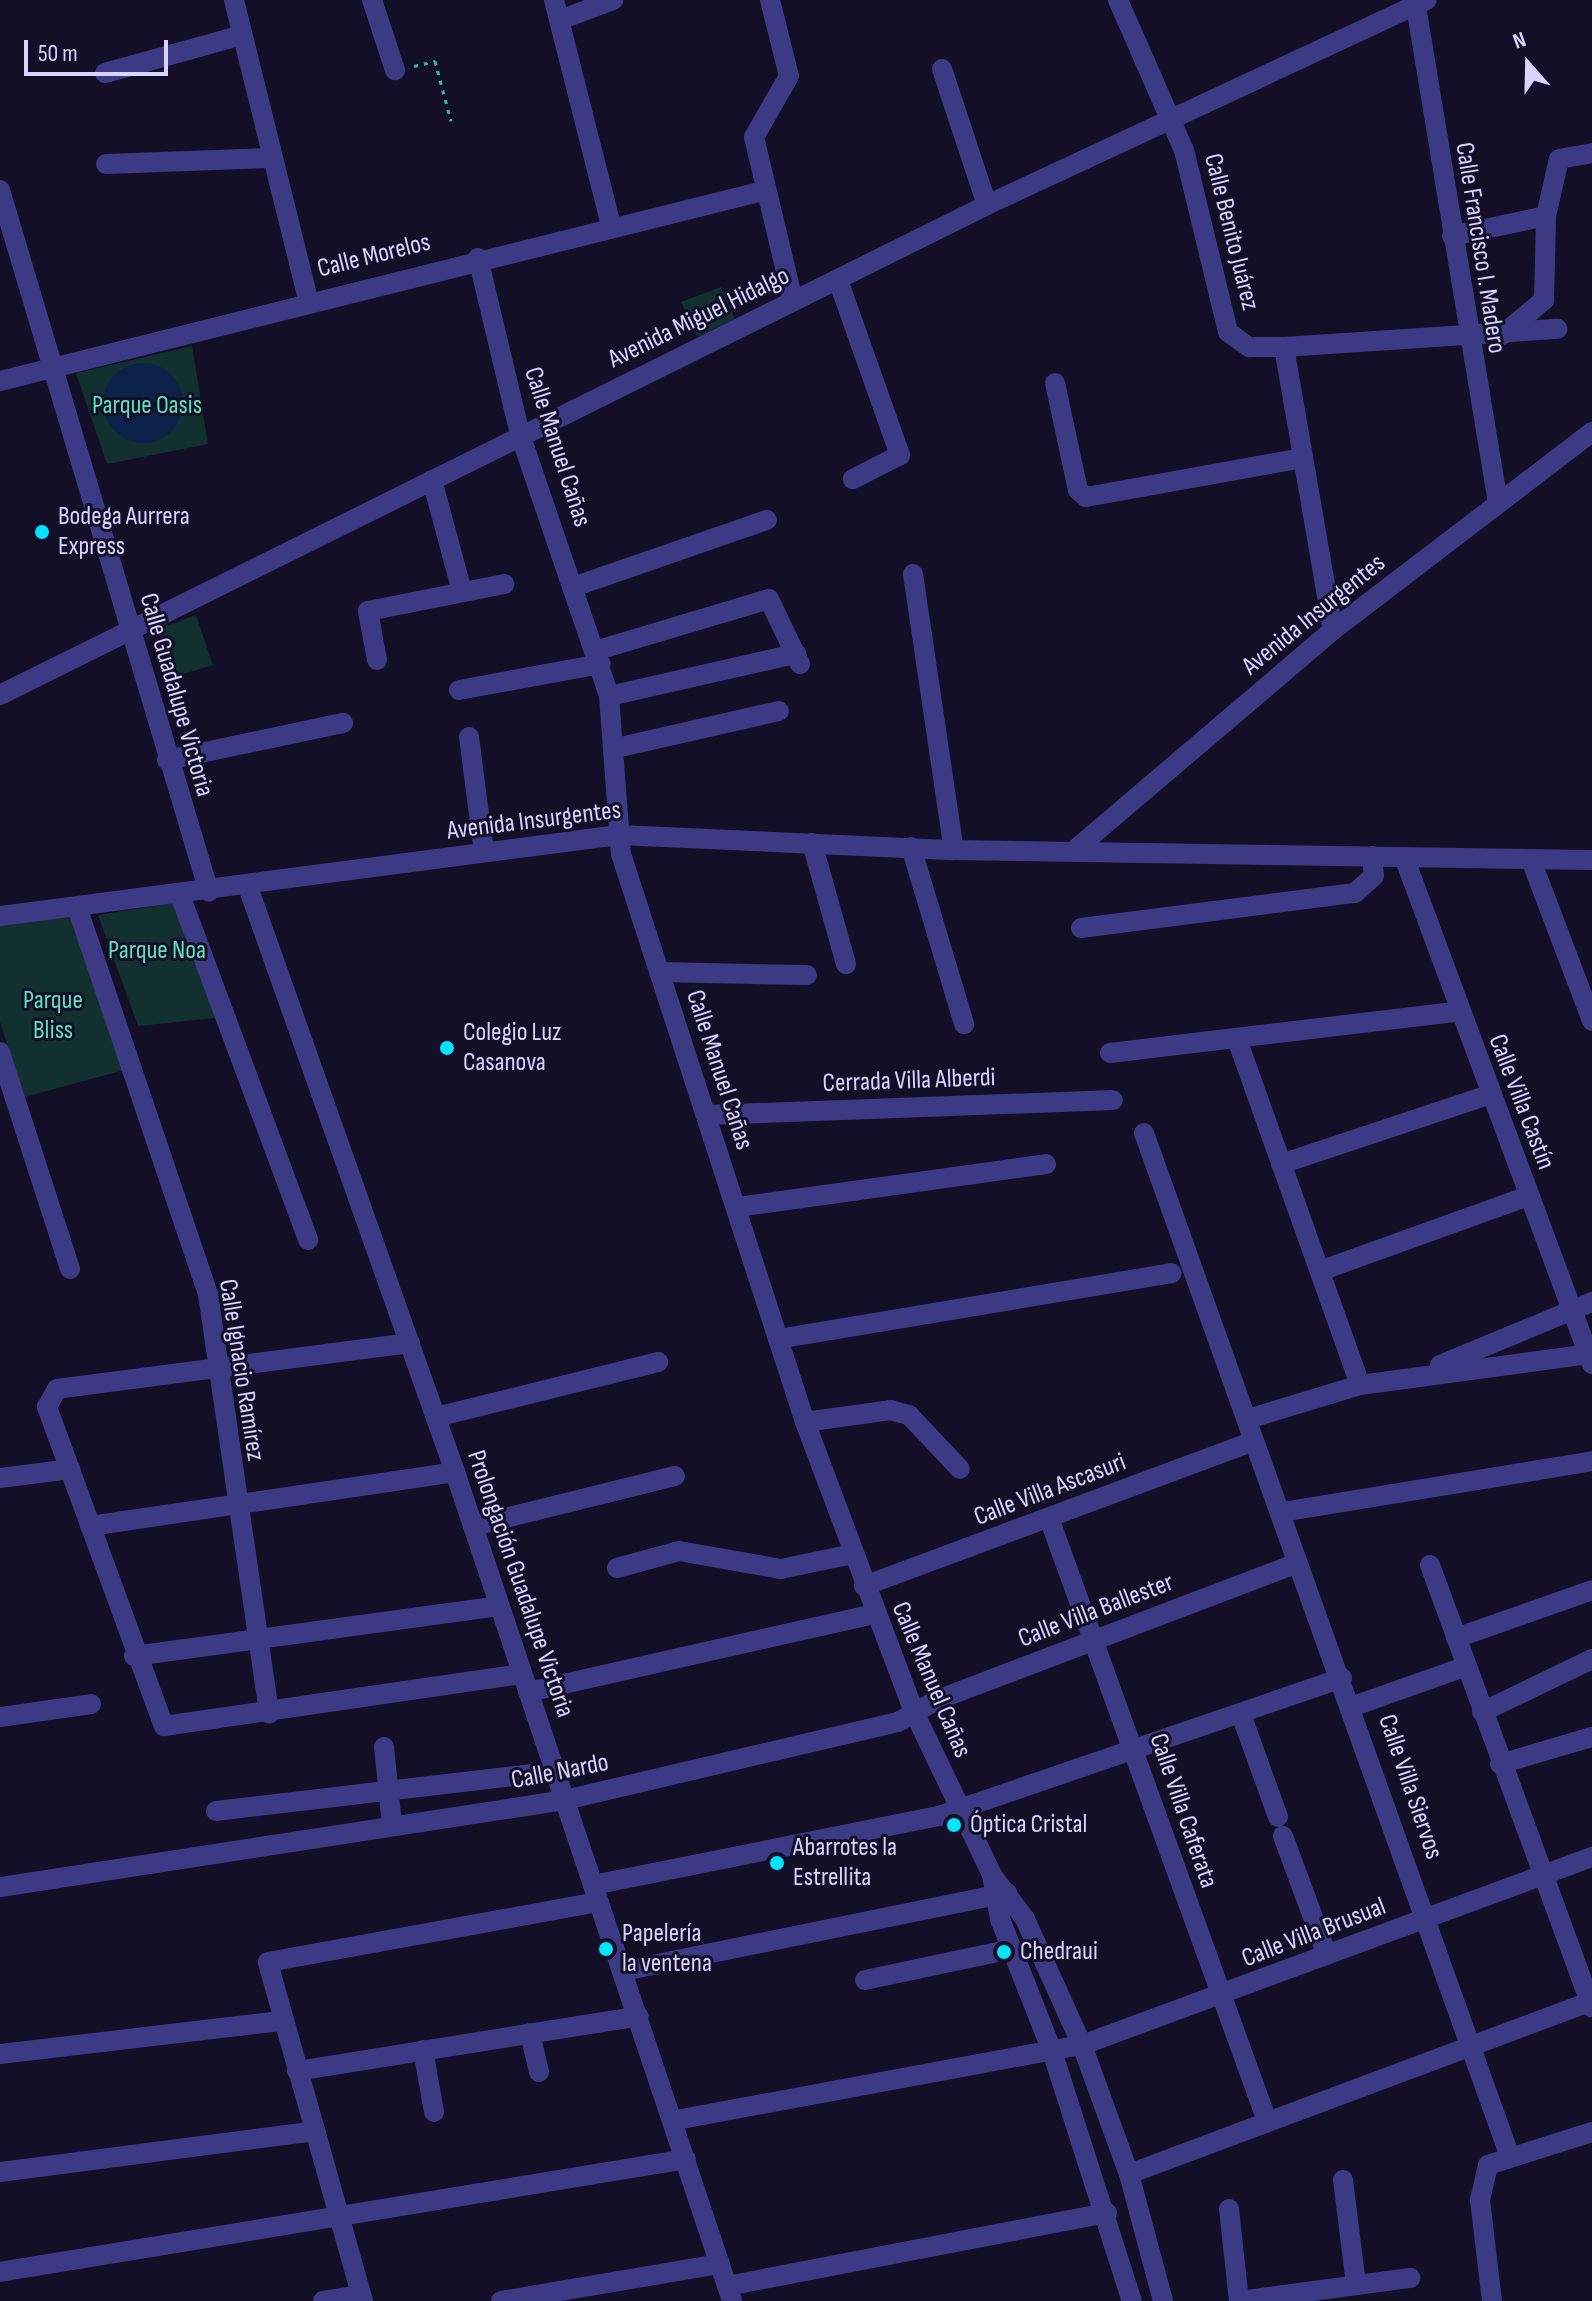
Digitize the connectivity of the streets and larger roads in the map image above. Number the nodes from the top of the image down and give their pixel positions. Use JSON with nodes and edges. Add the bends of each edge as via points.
{"nodes":[{"id":1,"x":234,"y":0,"type":"edge"},
{"id":2,"x":372,"y":0,"type":"edge"},
{"id":3,"x":613,"y":0,"type":"edge"},
{"id":4,"x":770,"y":0,"type":"edge"},
{"id":5,"x":1118,"y":0,"type":"edge"},
{"id":6,"x":1419,"y":2,"type":"edge"},
{"id":7,"x":557,"y":10,"type":"edge"},
{"id":8,"x":242,"y":35,"type":"junction"},
{"id":9,"x":942,"y":69,"type":"dead end"},
{"id":10,"x":395,"y":70,"type":"road end"},
{"id":11,"x":105,"y":73,"type":"dead end"},
{"id":12,"x":1172,"y":117,"type":"junction"},
{"id":13,"x":1592,"y":153,"type":"edge"},
{"id":14,"x":271,"y":158,"type":"junction"},
{"id":15,"x":106,"y":164,"type":"dead end"},
{"id":16,"x":0,"y":190,"type":"edge"},
{"id":17,"x":763,"y":191,"type":"junction"},
{"id":18,"x":987,"y":205,"type":"junction"},
{"id":19,"x":1546,"y":216,"type":"junction"},
{"id":20,"x":611,"y":225,"type":"junction"},
{"id":21,"x":1452,"y":236,"type":"junction"},
{"id":22,"x":478,"y":258,"type":"junction"},
{"id":23,"x":838,"y":280,"type":"junction"},
{"id":24,"x":308,"y":299,"type":"junction"},
{"id":25,"x":793,"y":301,"type":"junction"},
{"id":26,"x":1557,"y":329,"type":"dead end"},
{"id":27,"x":1467,"y":333,"type":"junction"},
{"id":28,"x":1502,"y":335,"type":"junction"},
{"id":29,"x":1284,"y":347,"type":"junction"},
{"id":30,"x":53,"y":364,"type":"junction"},
{"id":31,"x":0,"y":381,"type":"edge"},
{"id":32,"x":1055,"y":383,"type":"dead end"},
{"id":33,"x":1592,"y":432,"type":"edge"},
{"id":34,"x":520,"y":434,"type":"junction"},
{"id":35,"x":1303,"y":458,"type":"junction"},
{"id":36,"x":853,"y":479,"type":"dead end"},
{"id":37,"x":432,"y":480,"type":"junction"},
{"id":38,"x":1498,"y":503,"type":"junction"},
{"id":39,"x":767,"y":520,"type":"dead end"},
{"id":40,"x":913,"y":574,"type":"dead end"},
{"id":41,"x":504,"y":584,"type":"dead end"},
{"id":42,"x":576,"y":586,"type":"junction"},
{"id":43,"x":462,"y":591,"type":"junction"},
{"id":44,"x":1333,"y":630,"type":"junction"},
{"id":45,"x":131,"y":633,"type":"junction"},
{"id":46,"x":599,"y":657,"type":"junction"},
{"id":47,"x":377,"y":660,"type":"dead end"},
{"id":48,"x":459,"y":690,"type":"dead end"},
{"id":49,"x":0,"y":695,"type":"edge"},
{"id":50,"x":609,"y":696,"type":"junction"},
{"id":51,"x":779,"y":711,"type":"dead end"},
{"id":52,"x":343,"y":723,"type":"dead end"},
{"id":53,"x":469,"y":737,"type":"dead end"},
{"id":54,"x":616,"y":748,"type":"junction"},
{"id":55,"x":167,"y":760,"type":"junction"},
{"id":56,"x":619,"y":835,"type":"junction"},
{"id":57,"x":812,"y":843,"type":"junction"},
{"id":58,"x":911,"y":847,"type":"junction"},
{"id":59,"x":1077,"y":848,"type":"junction"},
{"id":60,"x":954,"y":850,"type":"junction"},
{"id":61,"x":484,"y":852,"type":"junction"},
{"id":62,"x":1372,"y":856,"type":"junction"},
{"id":63,"x":1404,"y":857,"type":"junction"},
{"id":64,"x":1531,"y":860,"type":"junction"},
{"id":65,"x":1592,"y":860,"type":"edge"},
{"id":66,"x":248,"y":887,"type":"junction"},
{"id":67,"x":209,"y":892,"type":"junction"},
{"id":68,"x":180,"y":895,"type":"junction"},
{"id":69,"x":77,"y":907,"type":"junction"},
{"id":70,"x":0,"y":916,"type":"edge"},
{"id":71,"x":1081,"y":928,"type":"dead end"},
{"id":72,"x":846,"y":964,"type":"dead end"},
{"id":73,"x":659,"y":972,"type":"junction"},
{"id":74,"x":807,"y":975,"type":"dead end"},
{"id":75,"x":1460,"y":1011,"type":"junction"},
{"id":76,"x":1592,"y":1021,"type":"edge"},
{"id":77,"x":964,"y":1024,"type":"dead end"},
{"id":78,"x":1238,"y":1042,"type":"junction"},
{"id":79,"x":0,"y":1052,"type":"edge"},
{"id":80,"x":1110,"y":1053,"type":"dead end"},
{"id":81,"x":1489,"y":1095,"type":"junction"},
{"id":82,"x":1113,"y":1100,"type":"dead end"},
{"id":83,"x":706,"y":1115,"type":"junction"},
{"id":84,"x":1144,"y":1133,"type":"dead end"},
{"id":85,"x":1046,"y":1164,"type":"dead end"},
{"id":86,"x":1281,"y":1164,"type":"junction"},
{"id":87,"x":1528,"y":1196,"type":"junction"},
{"id":88,"x":737,"y":1207,"type":"junction"},
{"id":89,"x":308,"y":1240,"type":"dead end"},
{"id":90,"x":70,"y":1269,"type":"dead end"},
{"id":91,"x":1320,"y":1271,"type":"junction"},
{"id":92,"x":1171,"y":1273,"type":"dead end"},
{"id":93,"x":1592,"y":1302,"type":"edge"},
{"id":94,"x":1571,"y":1310,"type":"junction"},
{"id":95,"x":778,"y":1339,"type":"junction"},
{"id":96,"x":410,"y":1343,"type":"junction"},
{"id":97,"x":1590,"y":1359,"type":"edge"},
{"id":98,"x":658,"y":1362,"type":"dead end"},
{"id":99,"x":215,"y":1366,"type":"junction"},
{"id":100,"x":1417,"y":1374,"type":"junction"},
{"id":101,"x":1360,"y":1385,"type":"junction"},
{"id":102,"x":436,"y":1417,"type":"junction"},
{"id":103,"x":1248,"y":1419,"type":"junction"},
{"id":104,"x":805,"y":1422,"type":"junction"},
{"id":105,"x":1253,"y":1441,"type":"junction"},
{"id":106,"x":1592,"y":1461,"type":"edge"},
{"id":107,"x":70,"y":1469,"type":"junction"},
{"id":108,"x":960,"y":1469,"type":"dead end"},
{"id":109,"x":455,"y":1472,"type":"junction"},
{"id":110,"x":675,"y":1476,"type":"dead end"},
{"id":111,"x":0,"y":1478,"type":"edge"},
{"id":112,"x":235,"y":1503,"type":"junction"},
{"id":113,"x":1282,"y":1512,"type":"junction"},
{"id":114,"x":1049,"y":1518,"type":"junction"},
{"id":115,"x":90,"y":1526,"type":"junction"},
{"id":116,"x":473,"y":1526,"type":"junction"},
{"id":117,"x":852,"y":1554,"type":"junction"},
{"id":118,"x":1298,"y":1563,"type":"junction"},
{"id":119,"x":1430,"y":1565,"type":"dead end"},
{"id":120,"x":617,"y":1568,"type":"dead end"},
{"id":121,"x":864,"y":1586,"type":"junction"},
{"id":122,"x":1592,"y":1590,"type":"edge"},
{"id":123,"x":499,"y":1606,"type":"junction"},
{"id":124,"x":875,"y":1614,"type":"junction"},
{"id":125,"x":1456,"y":1638,"type":"junction"},
{"id":126,"x":258,"y":1639,"type":"junction"},
{"id":127,"x":1092,"y":1640,"type":"junction"},
{"id":128,"x":134,"y":1656,"type":"junction"},
{"id":129,"x":1592,"y":1659,"type":"edge"},
{"id":130,"x":1464,"y":1667,"type":"junction"},
{"id":131,"x":1342,"y":1678,"type":"junction"},
{"id":132,"x":525,"y":1683,"type":"junction"},
{"id":133,"x":91,"y":1704,"type":"dead end"},
{"id":134,"x":1354,"y":1706,"type":"junction"},
{"id":135,"x":1482,"y":1712,"type":"junction"},
{"id":136,"x":269,"y":1714,"type":"junction"},
{"id":137,"x":915,"y":1714,"type":"junction"},
{"id":138,"x":0,"y":1717,"type":"edge"},
{"id":139,"x":1242,"y":1717,"type":"junction"},
{"id":140,"x":1592,"y":1737,"type":"edge"},
{"id":141,"x":384,"y":1747,"type":"dead end"},
{"id":142,"x":1136,"y":1754,"type":"junction"},
{"id":143,"x":1500,"y":1764,"type":"junction"},
{"id":144,"x":556,"y":1771,"type":"junction"},
{"id":145,"x":390,"y":1794,"type":"junction"},
{"id":146,"x":565,"y":1800,"type":"junction"},
{"id":147,"x":957,"y":1807,"type":"junction"},
{"id":148,"x":216,"y":1811,"type":"dead end"},
{"id":149,"x":392,"y":1825,"type":"junction"},
{"id":150,"x":1592,"y":1857,"type":"edge"},
{"id":151,"x":1540,"y":1876,"type":"junction"},
{"id":152,"x":0,"y":1887,"type":"edge"},
{"id":153,"x":596,"y":1894,"type":"junction"},
{"id":154,"x":1003,"y":1894,"type":"junction"},
{"id":155,"x":1428,"y":1918,"type":"junction"},
{"id":156,"x":1012,"y":1949,"type":"junction"},
{"id":157,"x":1327,"y":1955,"type":"junction"},
{"id":158,"x":623,"y":1971,"type":"junction"},
{"id":159,"x":865,"y":1980,"type":"dead end"},
{"id":160,"x":1221,"y":1996,"type":"junction"},
{"id":161,"x":1591,"y":2003,"type":"edge"},
{"id":162,"x":639,"y":2016,"type":"junction"},
{"id":163,"x":281,"y":2021,"type":"junction"},
{"id":164,"x":530,"y":2033,"type":"junction"},
{"id":165,"x":1082,"y":2045,"type":"junction"},
{"id":166,"x":1475,"y":2047,"type":"junction"},
{"id":167,"x":423,"y":2050,"type":"junction"},
{"id":168,"x":1052,"y":2051,"type":"junction"},
{"id":169,"x":0,"y":2054,"type":"edge"},
{"id":170,"x":297,"y":2071,"type":"junction"},
{"id":171,"x":539,"y":2072,"type":"dead end"},
{"id":172,"x":434,"y":2112,"type":"dead end"},
{"id":173,"x":676,"y":2120,"type":"junction"},
{"id":174,"x":1267,"y":2121,"type":"junction"},
{"id":175,"x":315,"y":2131,"type":"junction"},
{"id":176,"x":1592,"y":2132,"type":"edge"},
{"id":177,"x":1509,"y":2154,"type":"junction"},
{"id":178,"x":686,"y":2159,"type":"junction"},
{"id":179,"x":0,"y":2172,"type":"edge"},
{"id":180,"x":1129,"y":2174,"type":"junction"},
{"id":181,"x":1343,"y":2180,"type":"dead end"},
{"id":182,"x":1229,"y":2209,"type":"dead end"},
{"id":183,"x":1107,"y":2213,"type":"junction"},
{"id":184,"x":340,"y":2216,"type":"junction"},
{"id":185,"x":720,"y":2264,"type":"junction"},
{"id":186,"x":0,"y":2272,"type":"edge"},
{"id":187,"x":1410,"y":2278,"type":"dead end"},
{"id":188,"x":1356,"y":2285,"type":"junction"},
{"id":189,"x":729,"y":2294,"type":"edge"},
{"id":190,"x":362,"y":2298,"type":"edge"},
{"id":191,"x":323,"y":2301,"type":"edge"},
{"id":192,"x":501,"y":2301,"type":"edge"},
{"id":193,"x":1132,"y":2301,"type":"edge"},
{"id":194,"x":1163,"y":2301,"type":"edge"},
{"id":195,"x":1239,"y":2301,"type":"edge"},
{"id":196,"x":1492,"y":2301,"type":"edge"}],
"edges":[{"from":1,"to":8,"type":"street"},
{"from":2,"to":10,"type":"street"},
{"from":3,"to":7,"type":"street"},
{"from":4,"to":17,"type":"street","via":[[789,76],[754,137]]},
{"from":5,"to":12,"type":"street","name":"Calle Benito Juárez"},
{"from":6,"to":12,"type":"street","name":"Avenida Miguel Hidalgo"},
{"from":6,"to":21,"type":"street","name":"Calle Francisco I. Madero"},
{"from":7,"to":20,"type":"street"},
{"from":8,"to":11,"type":"street"},
{"from":8,"to":14,"type":"street"},
{"from":9,"to":18,"type":"street"},
{"from":12,"to":18,"type":"street","name":"Avenida Miguel Hidalgo"},
{"from":12,"to":29,"type":"street","name":"Calle Benito Juárez","via":[[1228,332],[1249,347]]},
{"from":13,"to":19,"type":"street","via":[[1559,159]]},
{"from":14,"to":15,"type":"street"},
{"from":14,"to":24,"type":"street"},
{"from":16,"to":30,"type":"street","name":"Calle Guadalupe Victoria"},
{"from":17,"to":20,"type":"street","name":"Calle Morelos"},
{"from":17,"to":25,"type":"street"},
{"from":18,"to":23,"type":"street","name":"Avenida Miguel Hidalgo"},
{"from":19,"to":21,"type":"street"},
{"from":19,"to":28,"type":"street","via":[[1544,300]]},
{"from":20,"to":22,"type":"street","name":"Calle Morelos"},
{"from":21,"to":27,"type":"street","name":"Calle Francisco I. Madero"},
{"from":22,"to":24,"type":"street","name":"Calle Morelos"},
{"from":22,"to":34,"type":"street","name":"Calle Manuel Cañas"},
{"from":23,"to":25,"type":"street","name":"Avenida Miguel Hidalgo"},
{"from":23,"to":36,"type":"street","via":[[900,455]]},
{"from":24,"to":30,"type":"street","name":"Calle Morelos"},
{"from":25,"to":34,"type":"street","name":"Avenida Miguel Hidalgo"},
{"from":26,"to":28,"type":"street","name":"Calle Benito Juárez"},
{"from":27,"to":28,"type":"street","name":"Calle Benito Juárez"},
{"from":27,"to":29,"type":"street","name":"Calle Benito Juárez"},
{"from":27,"to":38,"type":"street","name":"Calle Francisco I. Madero"},
{"from":29,"to":35,"type":"street"},
{"from":30,"to":31,"type":"street","name":"Calle Morelos"},
{"from":30,"to":45,"type":"street","name":"Calle Guadalupe Victoria"},
{"from":32,"to":35,"type":"street","via":[[1078,490],[1086,497]]},
{"from":33,"to":38,"type":"street","name":"Avenida Insurgentes"},
{"from":34,"to":37,"type":"street","name":"Avenida Miguel Hidalgo"},
{"from":34,"to":42,"type":"street","name":"Calle Manuel Cañas"},
{"from":35,"to":44,"type":"street"},
{"from":37,"to":43,"type":"street"},
{"from":37,"to":45,"type":"street","name":"Avenida Miguel Hidalgo"},
{"from":38,"to":44,"type":"street","name":"Avenida Insurgentes"},
{"from":39,"to":42,"type":"street"},
{"from":40,"to":60,"type":"street"},
{"from":41,"to":43,"type":"street"},
{"from":42,"to":46,"type":"street","name":"Calle Manuel Cañas"},
{"from":43,"to":47,"type":"street","via":[[368,611]]},
{"from":44,"to":59,"type":"street","name":"Avenida Insurgentes"},
{"from":45,"to":49,"type":"street","name":"Avenida Miguel Hidalgo"},
{"from":45,"to":55,"type":"street","name":"Calle Guadalupe Victoria"},
{"from":46,"to":48,"type":"street"},
{"from":46,"to":50,"type":"street","name":"Calle Manuel Cañas"},
{"from":46,"to":50,"type":"street","via":[[769,599],[798,659]]},
{"from":50,"to":54,"type":"street","name":"Calle Manuel Cañas"},
{"from":51,"to":54,"type":"street"},
{"from":52,"to":55,"type":"street"},
{"from":53,"to":61,"type":"street"},
{"from":54,"to":56,"type":"street","name":"Calle Manuel Cañas"},
{"from":55,"to":67,"type":"street","name":"Calle Guadalupe Victoria"},
{"from":56,"to":57,"type":"street","name":"Avenida Insurgentes"},
{"from":56,"to":61,"type":"street","name":"Avenida Insurgentes"},
{"from":56,"to":73,"type":"street","name":"Calle Manuel Cañas"},
{"from":57,"to":58,"type":"street","name":"Avenida Insurgentes"},
{"from":57,"to":72,"type":"street"},
{"from":58,"to":60,"type":"street","name":"Avenida Insurgentes"},
{"from":58,"to":77,"type":"street"},
{"from":59,"to":60,"type":"street","name":"Avenida Insurgentes"},
{"from":59,"to":62,"type":"street","name":"Avenida Insurgentes"},
{"from":61,"to":66,"type":"street","name":"Avenida Insurgentes"},
{"from":62,"to":63,"type":"street","name":"Avenida Insurgentes"},
{"from":62,"to":71,"type":"street","via":[[1374,876],[1355,893]]},
{"from":63,"to":64,"type":"street","name":"Avenida Insurgentes"},
{"from":63,"to":75,"type":"street","name":"Calle Villa Castín"},
{"from":64,"to":65,"type":"street","name":"Avenida Insurgentes"},
{"from":64,"to":76,"type":"street"},
{"from":66,"to":67,"type":"street","name":"Avenida Insurgentes"},
{"from":66,"to":96,"type":"street","name":"Prolongación Guadalupe Victoria"},
{"from":67,"to":68,"type":"street","name":"Avenida Insurgentes"},
{"from":68,"to":69,"type":"street","name":"Avenida Insurgentes"},
{"from":68,"to":89,"type":"street"},
{"from":69,"to":70,"type":"street","name":"Avenida Insurgentes"},
{"from":69,"to":99,"type":"street","name":"Calle Ignacio Ramírez","via":[[208,1294]]},
{"from":73,"to":74,"type":"street"},
{"from":73,"to":83,"type":"street","name":"Calle Manuel Cañas"},
{"from":75,"to":78,"type":"street"},
{"from":75,"to":81,"type":"street","name":"Calle Villa Castín"},
{"from":78,"to":80,"type":"street"},
{"from":78,"to":86,"type":"street"},
{"from":79,"to":90,"type":"street"},
{"from":81,"to":86,"type":"street"},
{"from":81,"to":87,"type":"street","name":"Calle Villa Castín"},
{"from":82,"to":83,"type":"street","name":"Cerrada Villa Alberdi"},
{"from":83,"to":88,"type":"street","name":"Calle Manuel Cañas"},
{"from":84,"to":103,"type":"street","name":"Calle Villa Siervos"},
{"from":85,"to":88,"type":"street"},
{"from":86,"to":91,"type":"street"},
{"from":87,"to":91,"type":"street"},
{"from":87,"to":94,"type":"street","name":"Calle Villa Castín"},
{"from":88,"to":95,"type":"street","name":"Calle Manuel Cañas"},
{"from":91,"to":101,"type":"street"},
{"from":92,"to":95,"type":"street"},
{"from":93,"to":94,"type":"street"},
{"from":94,"to":97,"type":"street","name":"Calle Villa Castín"},
{"from":94,"to":100,"type":"street"},
{"from":95,"to":104,"type":"street","name":"Calle Manuel Cañas"},
{"from":96,"to":99,"type":"street"},
{"from":96,"to":102,"type":"street","name":"Prolongación Guadalupe Victoria"},
{"from":97,"to":100,"type":"street"},
{"from":98,"to":102,"type":"street"},
{"from":99,"to":107,"type":"street","via":[[48,1395]]},
{"from":99,"to":112,"type":"street","name":"Calle Ignacio Ramírez"},
{"from":100,"to":101,"type":"street"},
{"from":101,"to":103,"type":"street"},
{"from":102,"to":109,"type":"street","name":"Prolongación Guadalupe Victoria"},
{"from":103,"to":105,"type":"street","name":"Calle Villa Siervos"},
{"from":104,"to":108,"type":"street","via":[[890,1410],[909,1415]]},
{"from":104,"to":117,"type":"street","name":"Calle Manuel Cañas"},
{"from":105,"to":113,"type":"street","name":"Calle Villa Siervos"},
{"from":105,"to":114,"type":"street","name":"Calle Villa Ascasuri"},
{"from":106,"to":113,"type":"street"},
{"from":107,"to":111,"type":"street"},
{"from":107,"to":115,"type":"street"},
{"from":109,"to":112,"type":"street"},
{"from":109,"to":116,"type":"street","name":"Prolongación Guadalupe Victoria"},
{"from":110,"to":116,"type":"street"},
{"from":112,"to":115,"type":"street"},
{"from":112,"to":126,"type":"street","name":"Calle Ignacio Ramírez"},
{"from":113,"to":118,"type":"street","name":"Calle Villa Siervos"},
{"from":114,"to":121,"type":"street","name":"Calle Villa Ascasuri"},
{"from":114,"to":127,"type":"street","name":"Calle Villa Caferata"},
{"from":115,"to":128,"type":"street"},
{"from":116,"to":123,"type":"street","name":"Prolongación Guadalupe Victoria"},
{"from":117,"to":120,"type":"street","via":[[781,1569],[679,1551]]},
{"from":117,"to":121,"type":"street","name":"Calle Manuel Cañas"},
{"from":118,"to":127,"type":"street","name":"Calle Villa Ballester"},
{"from":118,"to":131,"type":"street","name":"Calle Villa Siervos"},
{"from":119,"to":125,"type":"street"},
{"from":121,"to":124,"type":"street","name":"Calle Manuel Cañas"},
{"from":122,"to":125,"type":"street"},
{"from":123,"to":126,"type":"street"},
{"from":123,"to":132,"type":"street","name":"Prolongación Guadalupe Victoria"},
{"from":124,"to":132,"type":"street"},
{"from":124,"to":137,"type":"street","name":"Calle Manuel Cañas"},
{"from":125,"to":130,"type":"street"},
{"from":126,"to":128,"type":"street"},
{"from":126,"to":136,"type":"street","name":"Calle Ignacio Ramírez"},
{"from":127,"to":137,"type":"street","name":"Calle Villa Ballester"},
{"from":127,"to":142,"type":"street","name":"Calle Villa Caferata"},
{"from":128,"to":136,"type":"street","via":[[164,1726]]},
{"from":129,"to":135,"type":"street"},
{"from":130,"to":134,"type":"street"},
{"from":130,"to":135,"type":"street"},
{"from":131,"to":134,"type":"street","name":"Calle Villa Siervos"},
{"from":131,"to":139,"type":"street"},
{"from":132,"to":136,"type":"street"},
{"from":132,"to":144,"type":"street","name":"Prolongación Guadalupe Victoria"},
{"from":133,"to":138,"type":"street"},
{"from":134,"to":155,"type":"street","name":"Calle Villa Siervos"},
{"from":135,"to":143,"type":"street"},
{"from":137,"to":146,"type":"street","name":"Calle Nardo"},
{"from":137,"to":147,"type":"street","name":"Calle Manuel Cañas"},
{"from":139,"to":142,"type":"street"},
{"from":139,"to":157,"type":"street"},
{"from":140,"to":143,"type":"street"},
{"from":141,"to":145,"type":"street"},
{"from":142,"to":147,"type":"street"},
{"from":142,"to":160,"type":"street","name":"Calle Villa Caferata"},
{"from":143,"to":151,"type":"street"},
{"from":144,"to":145,"type":"street"},
{"from":144,"to":146,"type":"street","name":"Prolongación Guadalupe Victoria"},
{"from":145,"to":148,"type":"street"},
{"from":145,"to":149,"type":"street"},
{"from":146,"to":149,"type":"street","name":"Calle Nardo"},
{"from":146,"to":153,"type":"street","name":"Prolongación Guadalupe Victoria"},
{"from":147,"to":153,"type":"street"},
{"from":147,"to":154,"type":"street","name":"Calle Manuel Cañas"},
{"from":149,"to":152,"type":"street","name":"Calle Nardo"},
{"from":150,"to":151,"type":"street","name":"Calle Villa Brusual"},
{"from":151,"to":155,"type":"street","name":"Calle Villa Brusual"},
{"from":151,"to":161,"type":"street"},
{"from":153,"to":158,"type":"street","name":"Prolongación Guadalupe Victoria"},
{"from":153,"to":163,"type":"street","via":[[268,1962]]},
{"from":154,"to":156,"type":"street","name":"Calle Manuel Cañas"},
{"from":154,"to":158,"type":"street"},
{"from":154,"to":165,"type":"street","name":"Calle Manuel Cañas"},
{"from":155,"to":157,"type":"street","name":"Calle Villa Brusual"},
{"from":155,"to":166,"type":"street","name":"Calle Villa Siervos"},
{"from":156,"to":159,"type":"street"},
{"from":156,"to":168,"type":"street","name":"Calle Manuel Cañas"},
{"from":157,"to":160,"type":"street","name":"Calle Villa Brusual"},
{"from":158,"to":162,"type":"street","name":"Prolongación Guadalupe Victoria"},
{"from":160,"to":165,"type":"street","name":"Calle Villa Brusual"},
{"from":160,"to":174,"type":"street","name":"Calle Villa Caferata"},
{"from":161,"to":166,"type":"street"},
{"from":162,"to":164,"type":"street"},
{"from":162,"to":173,"type":"street","name":"Prolongación Guadalupe Victoria"},
{"from":163,"to":169,"type":"street"},
{"from":163,"to":170,"type":"street"},
{"from":164,"to":167,"type":"street"},
{"from":164,"to":171,"type":"street"},
{"from":165,"to":168,"type":"street","name":"Calle Villa Brusual"},
{"from":165,"to":180,"type":"street","name":"Calle Manuel Cañas"},
{"from":166,"to":174,"type":"street"},
{"from":166,"to":177,"type":"street","name":"Calle Villa Siervos"},
{"from":167,"to":170,"type":"street"},
{"from":167,"to":172,"type":"street"},
{"from":168,"to":173,"type":"street","name":"Calle Villa Brusual"},
{"from":168,"to":183,"type":"street","name":"Calle Manuel Cañas"},
{"from":170,"to":175,"type":"street"},
{"from":173,"to":178,"type":"street","name":"Prolongación Guadalupe Victoria"},
{"from":174,"to":180,"type":"street"},
{"from":175,"to":179,"type":"street"},
{"from":175,"to":184,"type":"street"},
{"from":176,"to":177,"type":"street","via":[[1530,2154]]},
{"from":177,"to":196,"type":"street","via":[[1488,2165],[1481,2182]]},
{"from":178,"to":184,"type":"street"},
{"from":178,"to":185,"type":"street","name":"Prolongación Guadalupe Victoria"},
{"from":180,"to":194,"type":"street","name":"Calle Manuel Cañas"},
{"from":181,"to":188,"type":"street"},
{"from":182,"to":195,"type":"street"},
{"from":183,"to":189,"type":"street"},
{"from":183,"to":193,"type":"street","name":"Calle Manuel Cañas"},
{"from":184,"to":186,"type":"street"},
{"from":184,"to":190,"type":"street"},
{"from":185,"to":189,"type":"street","name":"Prolongación Guadalupe Victoria"},
{"from":185,"to":192,"type":"street"},
{"from":187,"to":188,"type":"street"},
{"from":188,"to":195,"type":"street"},
{"from":190,"to":191,"type":"street"}]}
